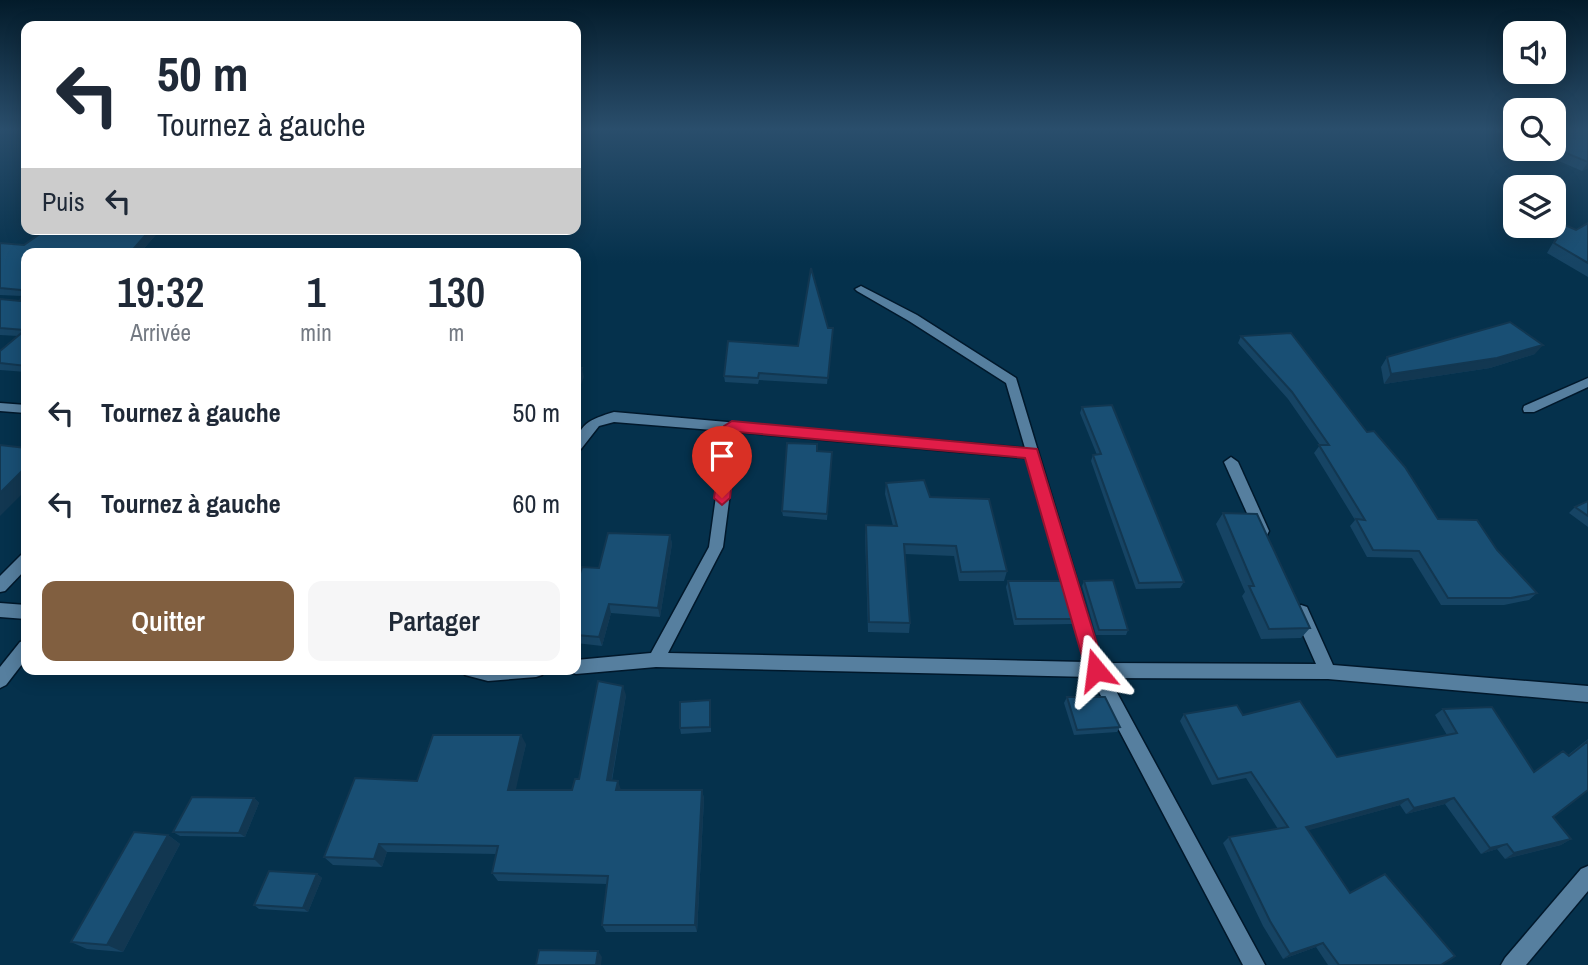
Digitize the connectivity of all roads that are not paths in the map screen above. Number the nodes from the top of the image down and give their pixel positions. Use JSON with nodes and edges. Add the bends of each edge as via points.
{"nodes":[{"id":1,"x":860,"y":289,"type":"dead end"},
{"id":2,"x":1588,"y":382,"type":"edge"},
{"id":3,"x":0,"y":407,"type":"edge"},
{"id":4,"x":21,"y":409,"type":"edge"},
{"id":5,"x":1529,"y":409,"type":"dead end"},
{"id":6,"x":732,"y":426,"type":"junction"},
{"id":7,"x":581,"y":440,"type":"edge"},
{"id":8,"x":1031,"y":453,"type":"junction"},
{"id":9,"x":1231,"y":462,"type":"dead end"},
{"id":10,"x":1269,"y":546,"type":"edge"},
{"id":11,"x":21,"y":564,"type":"edge"},
{"id":12,"x":0,"y":586,"type":"edge"},
{"id":13,"x":1293,"y":596,"type":"edge"},
{"id":14,"x":0,"y":610,"type":"edge"},
{"id":15,"x":21,"y":612,"type":"edge"},
{"id":16,"x":21,"y":654,"type":"edge"},
{"id":17,"x":656,"y":660,"type":"junction"},
{"id":18,"x":581,"y":667,"type":"edge"},
{"id":19,"x":1096,"y":670,"type":"junction"},
{"id":20,"x":1328,"y":672,"type":"junction"},
{"id":21,"x":0,"y":680,"type":"edge"},
{"id":22,"x":1588,"y":694,"type":"edge"},
{"id":23,"x":1588,"y":876,"type":"edge"},
{"id":24,"x":1254,"y":965,"type":"edge"},
{"id":25,"x":1512,"y":965,"type":"edge"}],
"edges":[{"from":1,"to":8,"type":"street","via":[[1012,381]]},
{"from":2,"to":5,"type":"street"},
{"from":3,"to":4,"type":"street"},
{"from":6,"to":7,"type":"street","via":[[614,417],[594,423]]},
{"from":6,"to":8,"type":"street"},
{"from":6,"to":17,"type":"street","via":[[716,547]]},
{"from":8,"to":19,"type":"street"},
{"from":9,"to":10,"type":"street"},
{"from":11,"to":12,"type":"street"},
{"from":13,"to":20,"type":"street"},
{"from":14,"to":15,"type":"street"},
{"from":16,"to":21,"type":"street"},
{"from":17,"to":18,"type":"street"},
{"from":17,"to":19,"type":"street"},
{"from":19,"to":20,"type":"street"},
{"from":19,"to":24,"type":"street"},
{"from":20,"to":22,"type":"street"},
{"from":23,"to":25,"type":"street"}]}
